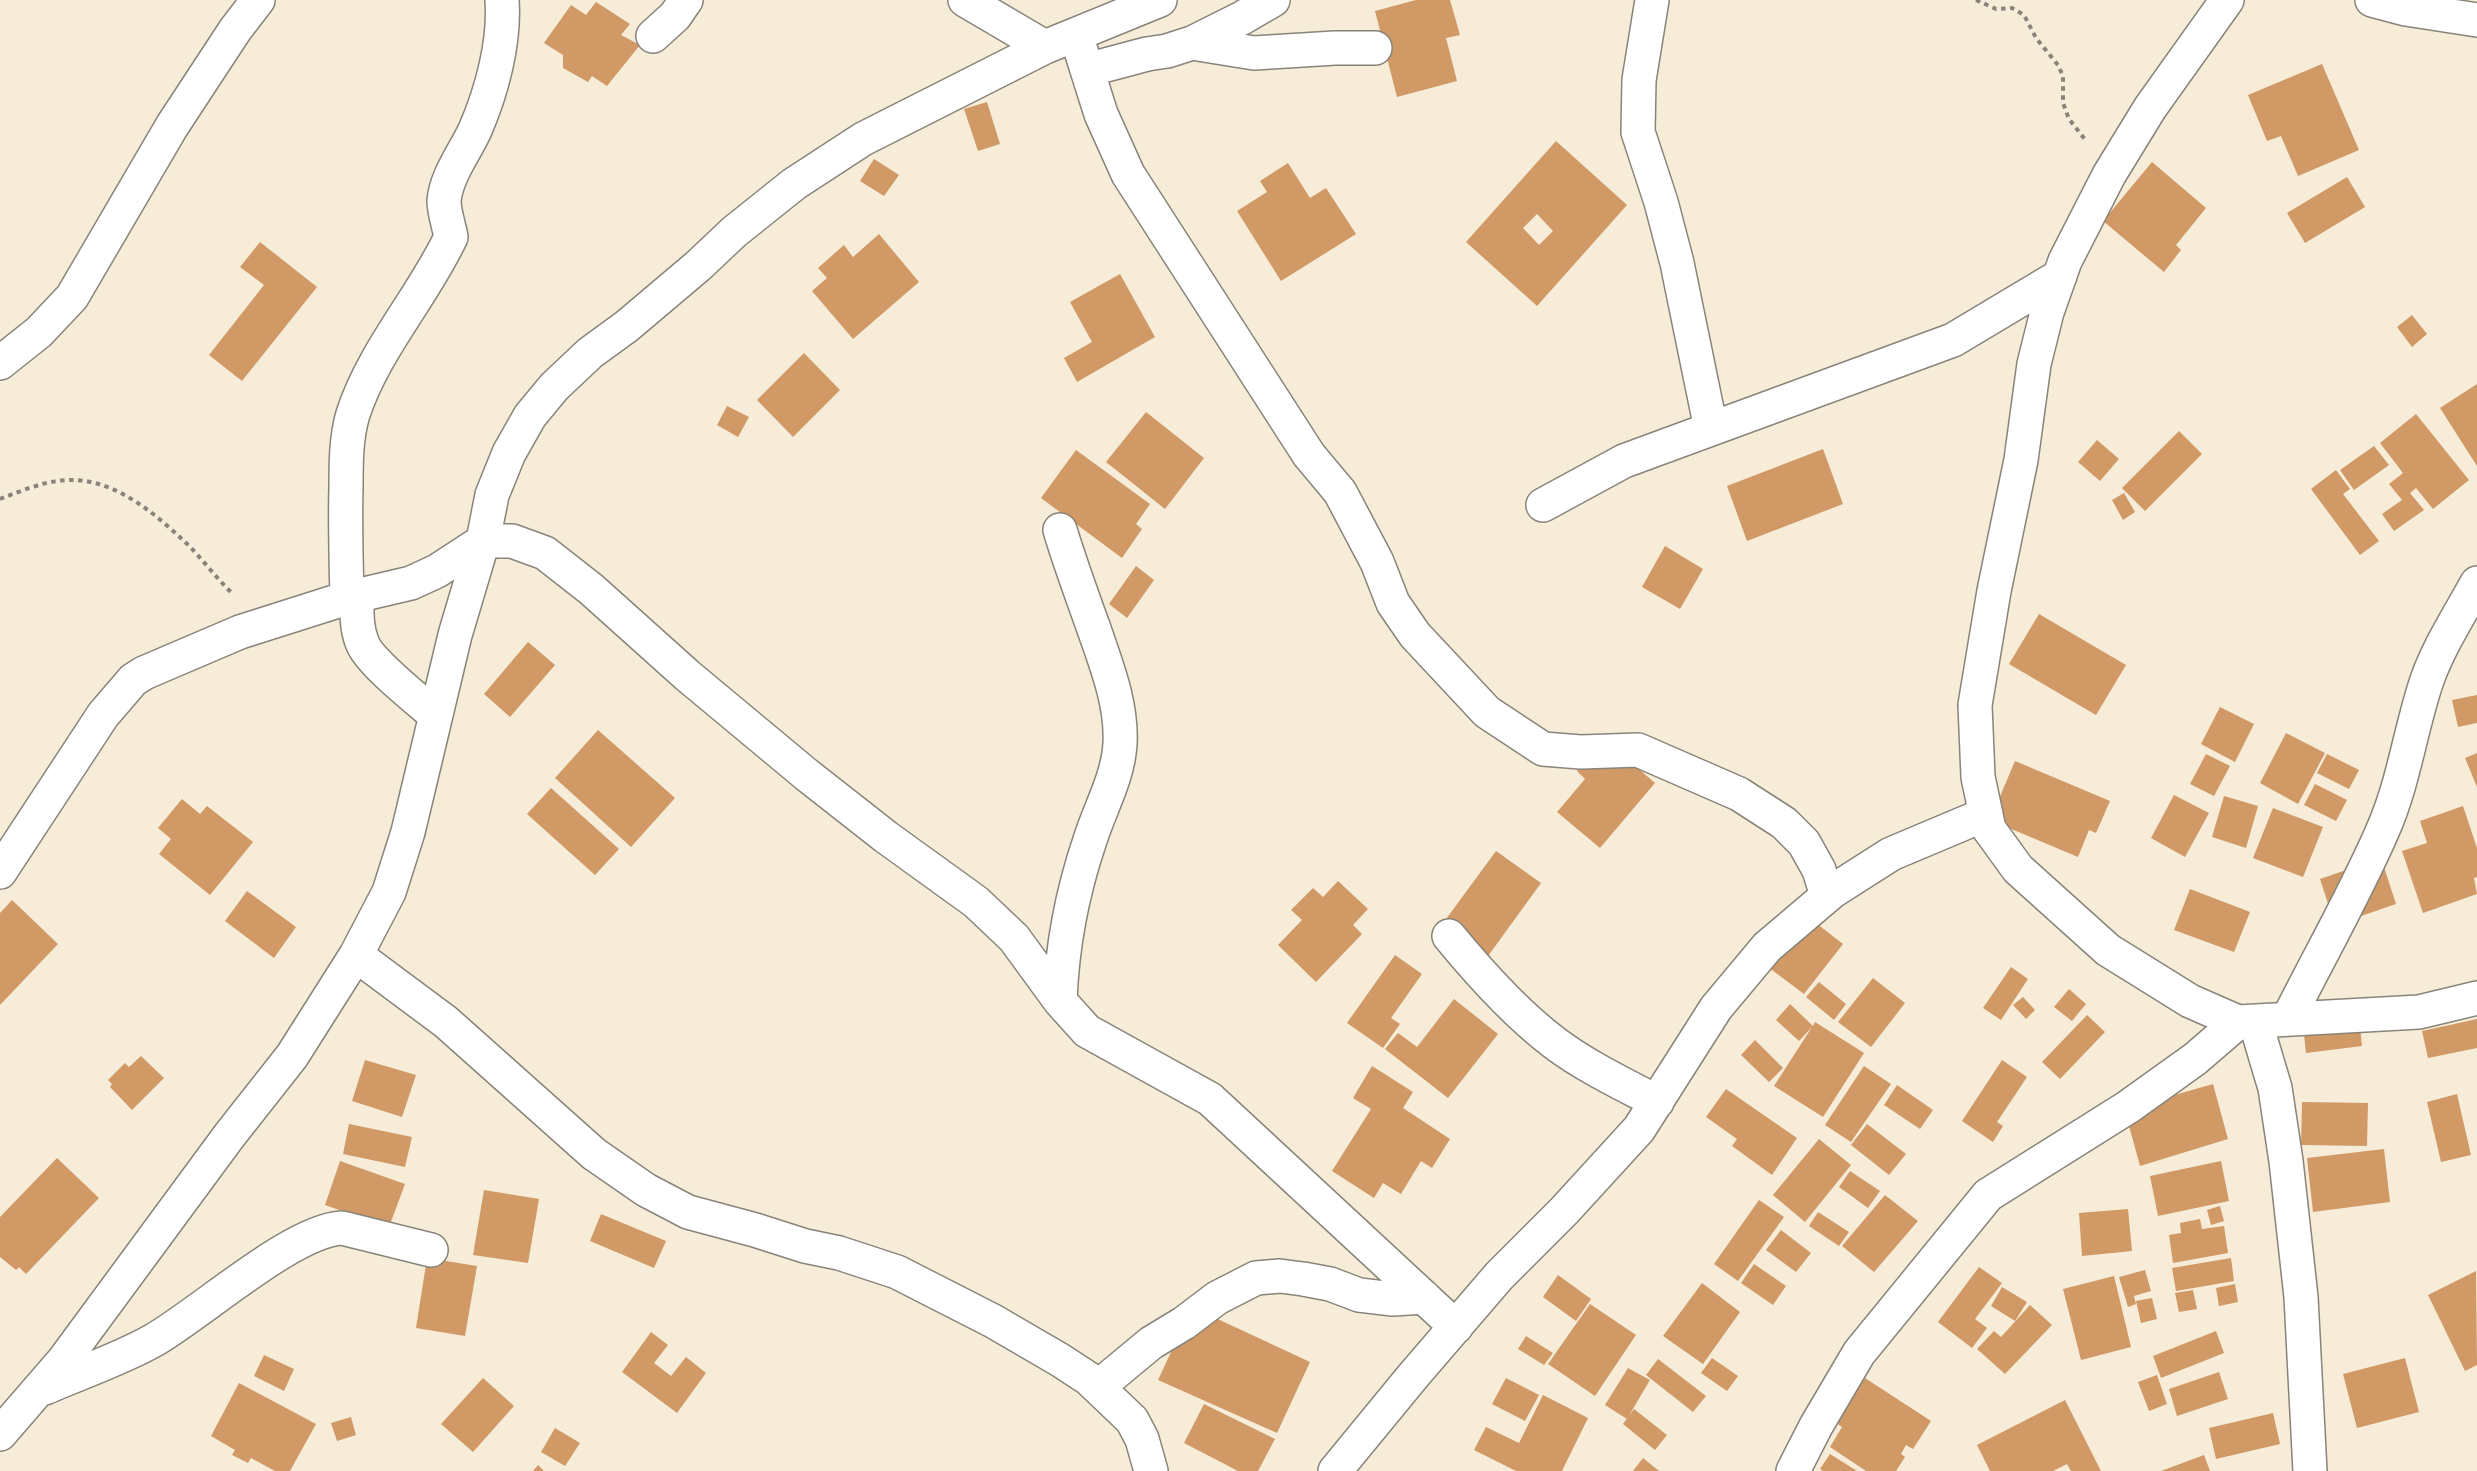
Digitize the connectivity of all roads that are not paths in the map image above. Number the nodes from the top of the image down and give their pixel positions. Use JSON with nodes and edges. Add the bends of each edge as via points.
{"nodes":[{"id":1,"x":258,"y":0,"type":"edge"},
{"id":2,"x":502,"y":0,"type":"edge"},
{"id":3,"x":686,"y":0,"type":"edge"},
{"id":4,"x":965,"y":0,"type":"edge"},
{"id":5,"x":1160,"y":0,"type":"edge"},
{"id":6,"x":1273,"y":0,"type":"edge"},
{"id":7,"x":1652,"y":0,"type":"edge"},
{"id":8,"x":2227,"y":0,"type":"edge"},
{"id":9,"x":2372,"y":0,"type":"edge"},
{"id":10,"x":2477,"y":20,"type":"edge"},
{"id":11,"x":1076,"y":35,"type":"junction"},
{"id":12,"x":652,"y":36,"type":"dead end"},
{"id":13,"x":1192,"y":43,"type":"junction"},
{"id":14,"x":1045,"y":47,"type":"junction"},
{"id":15,"x":1375,"y":48,"type":"dead end"},
{"id":16,"x":1088,"y":70,"type":"junction"},
{"id":17,"x":2060,"y":276,"type":"junction"},
{"id":18,"x":0,"y":363,"type":"edge"},
{"id":19,"x":1711,"y":429,"type":"junction"},
{"id":20,"x":1543,"y":505,"type":"dead end"},
{"id":21,"x":1060,"y":530,"type":"dead end"},
{"id":22,"x":483,"y":541,"type":"junction"},
{"id":23,"x":2477,"y":583,"type":"edge"},
{"id":24,"x":352,"y":596,"type":"junction"},
{"id":25,"x":435,"y":715,"type":"junction"},
{"id":26,"x":1986,"y":814,"type":"junction"},
{"id":27,"x":0,"y":872,"type":"edge"},
{"id":28,"x":1827,"y":896,"type":"junction"},
{"id":29,"x":1449,"y":936,"type":"dead end"},
{"id":30,"x":356,"y":955,"type":"junction"},
{"id":31,"x":2477,"y":998,"type":"edge"},
{"id":32,"x":1060,"y":1001,"type":"junction"},
{"id":33,"x":2288,"y":1019,"type":"junction"},
{"id":34,"x":2246,"y":1021,"type":"junction"},
{"id":35,"x":1656,"y":1102,"type":"junction"},
{"id":36,"x":431,"y":1250,"type":"dead end"},
{"id":37,"x":1424,"y":1297,"type":"junction"},
{"id":38,"x":1456,"y":1327,"type":"junction"},
{"id":39,"x":1098,"y":1387,"type":"junction"},
{"id":40,"x":38,"y":1391,"type":"junction"},
{"id":41,"x":0,"y":1434,"type":"edge"},
{"id":42,"x":1151,"y":1471,"type":"edge"},
{"id":43,"x":1335,"y":1471,"type":"edge"},
{"id":44,"x":1793,"y":1471,"type":"edge"},
{"id":45,"x":2310,"y":1471,"type":"edge"}],
"edges":[{"from":1,"to":18,"type":"street","via":[[172,126],[72,297],[39,332]]},
{"from":2,"to":24,"type":"street","via":[[501,40],[488,89],[444,202],[451,237],[390,340],[352,416],[346,459]]},
{"from":3,"to":12,"type":"street"},
{"from":4,"to":14,"type":"street"},
{"from":5,"to":11,"type":"street"},
{"from":6,"to":13,"type":"street"},
{"from":7,"to":19,"type":"street","via":[[1639,80],[1638,132],[1677,263]]},
{"from":8,"to":17,"type":"street","via":[[2150,108]]},
{"from":9,"to":10,"type":"street"},
{"from":11,"to":14,"type":"street"},
{"from":11,"to":16,"type":"street"},
{"from":13,"to":15,"type":"street","via":[[1254,53]]},
{"from":13,"to":16,"type":"street"},
{"from":14,"to":22,"type":"street","via":[[863,138],[794,184],[590,353],[530,416],[492,495]]},
{"from":16,"to":28,"type":"street","via":[[1101,114],[1128,174],[1309,456],[1340,492],[1377,562],[1393,603],[1455,681],[1486,712],[1543,749],[1638,750],[1739,794],[1784,823],[1804,843],[1819,870]]},
{"from":17,"to":19,"type":"street","via":[[1953,340]]},
{"from":17,"to":26,"type":"street","via":[[2034,364],[2021,460],[1975,705],[1978,777]]},
{"from":19,"to":20,"type":"street","via":[[1624,461]]},
{"from":21,"to":32,"type":"street","via":[[1109,672],[1120,716],[1118,765],[1072,900],[1061,959]]},
{"from":22,"to":24,"type":"street","via":[[411,583]]},
{"from":22,"to":25,"type":"street"},
{"from":22,"to":32,"type":"street","via":[[512,541],[545,553],[574,575],[807,775],[976,902],[1014,938]]},
{"from":23,"to":33,"type":"street","via":[[2427,680],[2400,786],[2382,832]]},
{"from":24,"to":25,"type":"street","via":[[363,645]]},
{"from":24,"to":27,"type":"street","via":[[240,632],[132,681],[103,715]]},
{"from":25,"to":30,"type":"street","via":[[392,882]]},
{"from":26,"to":28,"type":"street","via":[[1891,854]]},
{"from":26,"to":34,"type":"street","via":[[1989,829],[2018,869],[2108,950],[2190,1001]]},
{"from":28,"to":35,"type":"street","via":[[1759,956],[1716,1008]]},
{"from":29,"to":35,"type":"street","via":[[1511,1004],[1556,1044]]},
{"from":30,"to":39,"type":"street","via":[[446,1022],[594,1154],[646,1190],[688,1212],[839,1252],[897,1272],[1029,1341]]},
{"from":30,"to":40,"type":"street","via":[[292,1056]]},
{"from":31,"to":33,"type":"street","via":[[2419,1012]]},
{"from":32,"to":37,"type":"street","via":[[1087,1031],[1210,1099]]},
{"from":33,"to":34,"type":"street"},
{"from":34,"to":44,"type":"street","via":[[2128,1107],[1988,1196],[1859,1353]]},
{"from":34,"to":45,"type":"street","via":[[2275,1088],[2286,1161],[2301,1297]]},
{"from":35,"to":38,"type":"street","via":[[1639,1129],[1499,1276]]},
{"from":36,"to":40,"type":"street","via":[[342,1228],[319,1232],[154,1341]]},
{"from":37,"to":38,"type":"street"},
{"from":37,"to":39,"type":"street","via":[[1393,1299],[1359,1295],[1303,1279],[1256,1278],[1217,1298],[1151,1343]]},
{"from":38,"to":43,"type":"street"},
{"from":39,"to":42,"type":"street","via":[[1132,1420]]},
{"from":40,"to":41,"type":"street"}]}
